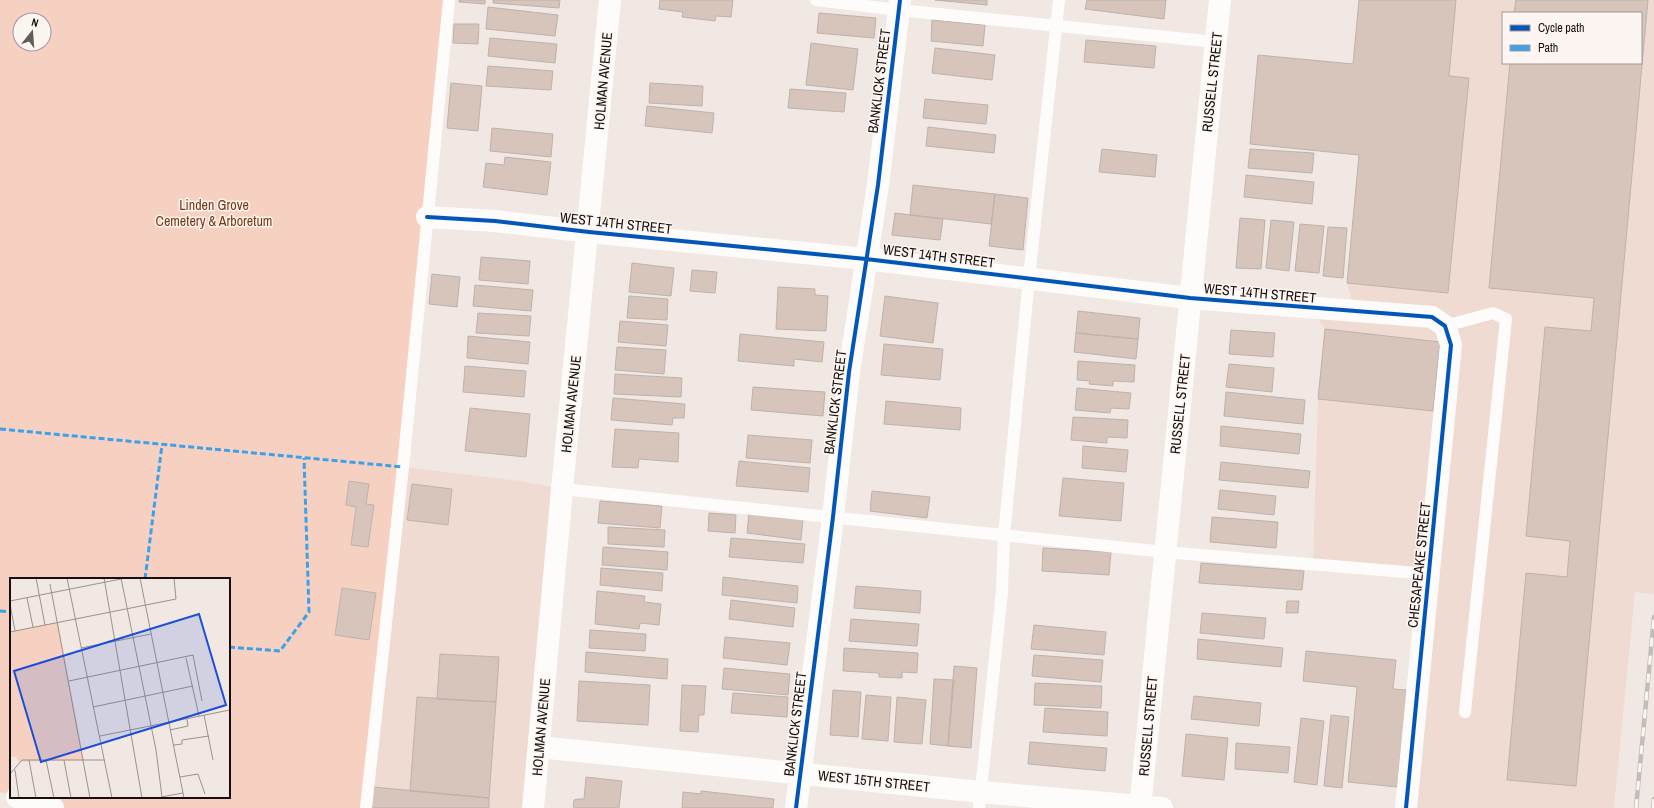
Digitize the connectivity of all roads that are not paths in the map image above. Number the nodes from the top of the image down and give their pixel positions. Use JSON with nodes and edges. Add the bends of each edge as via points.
{"nodes":[{"id":1,"x":449,"y":0,"type":"edge"},
{"id":2,"x":610,"y":0,"type":"edge"},
{"id":3,"x":816,"y":0,"type":"edge"},
{"id":4,"x":1059,"y":0,"type":"edge"},
{"id":5,"x":1220,"y":0,"type":"edge"},
{"id":6,"x":899,"y":5,"type":"edge"},
{"id":7,"x":1057,"y":26,"type":"junction"},
{"id":8,"x":1216,"y":42,"type":"junction"},
{"id":9,"x":428,"y":217,"type":"junction"},
{"id":10,"x":589,"y":232,"type":"junction"},
{"id":11,"x":866,"y":259,"type":"junction"},
{"id":12,"x":1029,"y":278,"type":"junction"},
{"id":13,"x":1190,"y":298,"type":"junction"},
{"id":14,"x":1445,"y":326,"type":"junction"},
{"id":15,"x":562,"y":489,"type":"junction"},
{"id":16,"x":833,"y":517,"type":"junction"},
{"id":17,"x":1004,"y":536,"type":"junction"},
{"id":18,"x":1165,"y":552,"type":"junction"},
{"id":19,"x":1429,"y":574,"type":"junction"},
{"id":20,"x":1465,"y":712,"type":"dead end"},
{"id":21,"x":539,"y":748,"type":"junction"},
{"id":22,"x":800,"y":774,"type":"junction"},
{"id":23,"x":0,"y":792,"type":"edge"},
{"id":24,"x":10,"y":795,"type":"edge"},
{"id":25,"x":20,"y":798,"type":"edge"},
{"id":26,"x":980,"y":800,"type":"edge"},
{"id":27,"x":48,"y":807,"type":"edge"},
{"id":28,"x":1141,"y":807,"type":"edge"},
{"id":29,"x":366,"y":808,"type":"edge"},
{"id":30,"x":534,"y":808,"type":"edge"},
{"id":31,"x":796,"y":808,"type":"edge"},
{"id":32,"x":1162,"y":808,"type":"edge"},
{"id":33,"x":1406,"y":808,"type":"edge"}],
"edges":[{"from":1,"to":9,"type":"lane"},
{"from":2,"to":10,"type":"street","name":"HOLMAN AVENUE"},
{"from":3,"to":6,"type":"lane"},
{"from":4,"to":7,"type":"lane"},
{"from":5,"to":8,"type":"street","name":"RUSSELL STREET"},
{"from":6,"to":7,"type":"lane"},
{"from":6,"to":11,"type":"street","name":"BANKLICK STREET","via":[[878,185]]},
{"from":7,"to":8,"type":"lane"},
{"from":7,"to":12,"type":"lane"},
{"from":8,"to":13,"type":"street","name":"RUSSELL STREET"},
{"from":9,"to":10,"type":"street","name":"WEST 14TH STREET","via":[[495,221]]},
{"from":9,"to":29,"type":"lane"},
{"from":10,"to":11,"type":"street","name":"WEST 14TH STREET"},
{"from":10,"to":15,"type":"street","name":"HOLMAN AVENUE"},
{"from":11,"to":12,"type":"street","name":"WEST 14TH STREET"},
{"from":11,"to":16,"type":"street","name":"BANKLICK STREET","via":[[849,372]]},
{"from":12,"to":13,"type":"street","name":"WEST 14TH STREET"},
{"from":12,"to":17,"type":"lane"},
{"from":13,"to":14,"type":"street","name":"WEST 14TH STREET","via":[[1432,317]]},
{"from":13,"to":18,"type":"street","name":"RUSSELL STREET"},
{"from":14,"to":19,"type":"street","name":"CHESAPEAKE STREET","via":[[1451,345]]},
{"from":14,"to":20,"type":"lane","via":[[1493,313],[1506,319]]},
{"from":15,"to":16,"type":"lane"},
{"from":15,"to":21,"type":"street","name":"HOLMAN AVENUE"},
{"from":16,"to":17,"type":"lane"},
{"from":16,"to":22,"type":"street","name":"BANKLICK STREET"},
{"from":17,"to":18,"type":"lane"},
{"from":17,"to":26,"type":"lane","via":[[1002,592]]},
{"from":18,"to":19,"type":"lane"},
{"from":18,"to":28,"type":"street","name":"RUSSELL STREET"},
{"from":19,"to":33,"type":"street","name":"CHESAPEAKE STREET"},
{"from":21,"to":22,"type":"street","name":"WEST 15TH STREET"},
{"from":21,"to":30,"type":"street","name":"HOLMAN AVENUE"},
{"from":22,"to":26,"type":"street","name":"WEST 15TH STREET"},
{"from":22,"to":31,"type":"street","name":"BANKLICK STREET"},
{"from":23,"to":24,"type":"street"},
{"from":25,"to":27,"type":"street"},
{"from":26,"to":28,"type":"street","name":"WEST 15TH STREET"},
{"from":28,"to":32,"type":"street","name":"WEST 15TH STREET"}]}
